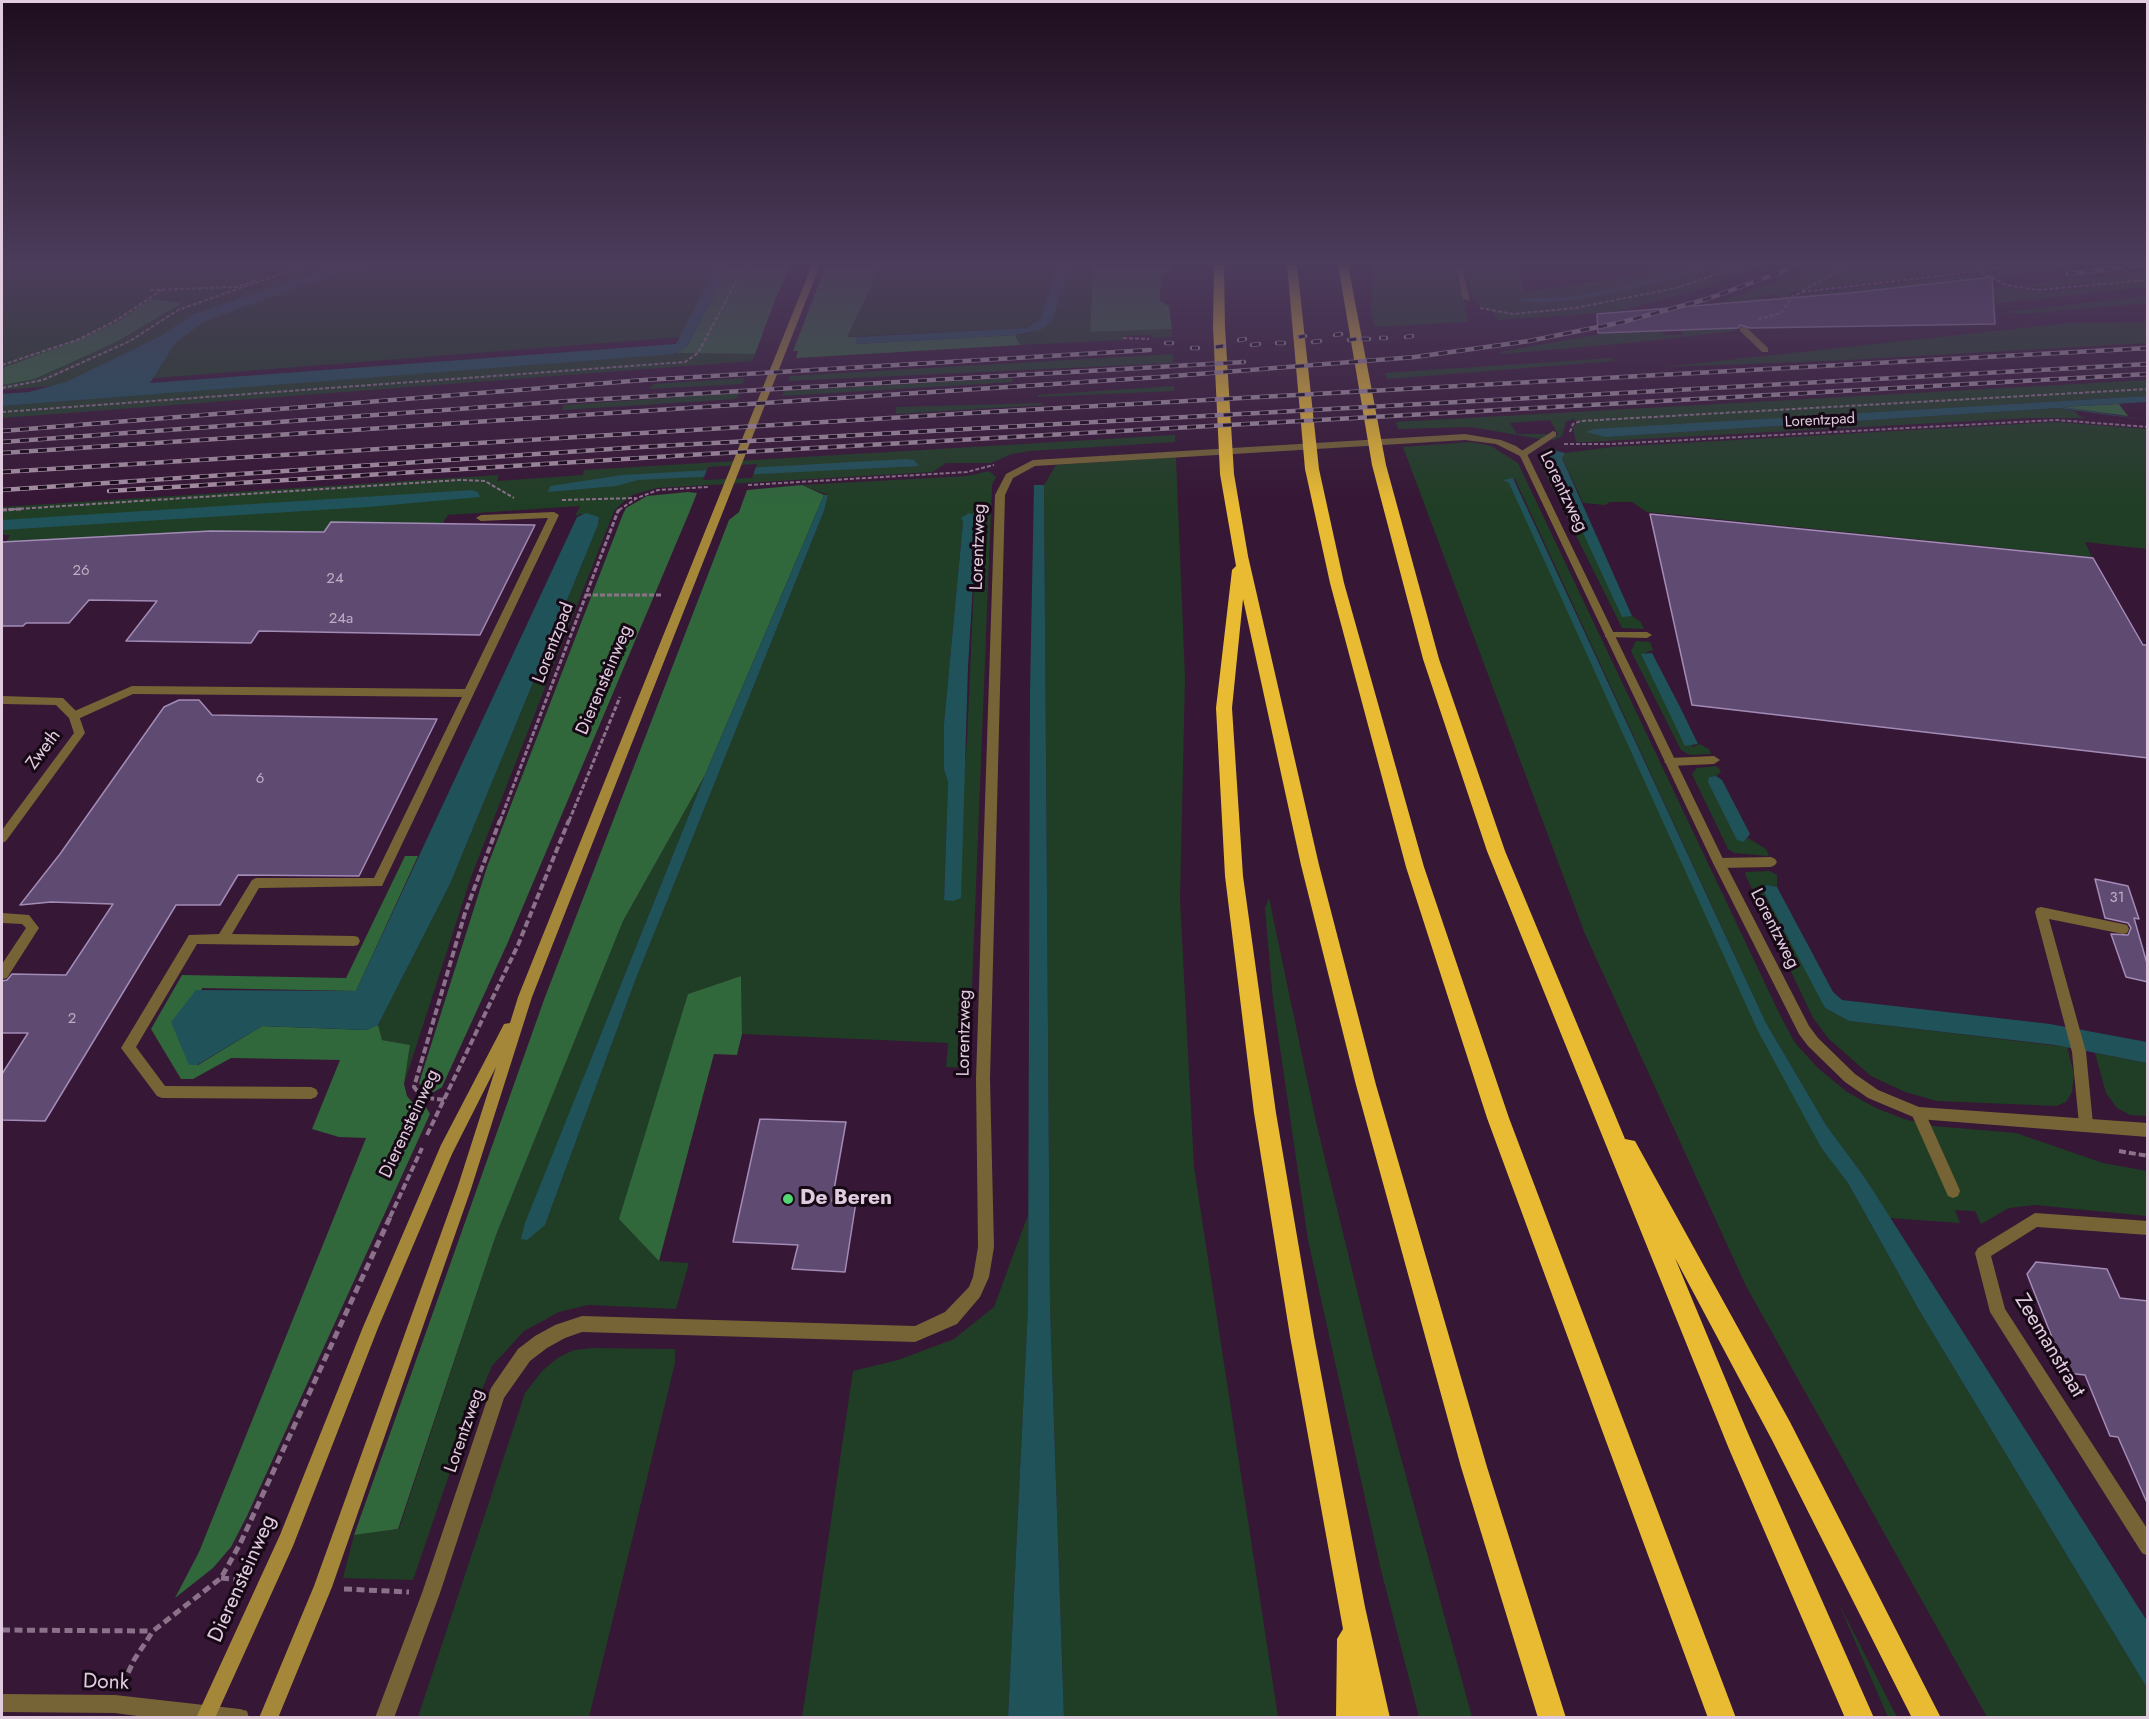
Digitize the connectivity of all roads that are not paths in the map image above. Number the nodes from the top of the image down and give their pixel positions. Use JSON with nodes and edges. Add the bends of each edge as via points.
{"nodes":[{"id":1,"x":784,"y":345,"type":"edge"},
{"id":2,"x":1220,"y":345,"type":"edge"},
{"id":3,"x":1299,"y":345,"type":"edge"},
{"id":4,"x":1356,"y":345,"type":"edge"},
{"id":5,"x":1760,"y":345,"type":"edge"},
{"id":6,"x":1765,"y":350,"type":"dead end"},
{"id":7,"x":1553,"y":434,"type":"dead end"},
{"id":8,"x":1523,"y":454,"type":"junction"},
{"id":9,"x":481,"y":518,"type":"dead end"},
{"id":10,"x":1240,"y":556,"type":"junction"},
{"id":11,"x":1609,"y":635,"type":"junction"},
{"id":12,"x":1647,"y":635,"type":"dead end"},
{"id":13,"x":469,"y":693,"type":"junction"},
{"id":14,"x":2,"y":700,"type":"edge"},
{"id":15,"x":74,"y":716,"type":"junction"},
{"id":16,"x":1714,"y":760,"type":"dead end"},
{"id":17,"x":1670,"y":762,"type":"junction"},
{"id":18,"x":2,"y":838,"type":"edge"},
{"id":19,"x":1772,"y":862,"type":"dead end"},
{"id":20,"x":1719,"y":863,"type":"junction"},
{"id":21,"x":2,"y":918,"type":"edge"},
{"id":22,"x":2123,"y":929,"type":"dead end"},
{"id":23,"x":223,"y":939,"type":"junction"},
{"id":24,"x":354,"y":941,"type":"dead end"},
{"id":25,"x":2,"y":974,"type":"edge"},
{"id":26,"x":525,"y":998,"type":"junction"},
{"id":27,"x":1581,"y":1062,"type":"junction"},
{"id":28,"x":311,"y":1093,"type":"dead end"},
{"id":29,"x":1918,"y":1113,"type":"junction"},
{"id":30,"x":2086,"y":1124,"type":"junction"},
{"id":31,"x":2148,"y":1130,"type":"edge"},
{"id":32,"x":1953,"y":1191,"type":"dead end"},
{"id":33,"x":2148,"y":1228,"type":"edge"},
{"id":34,"x":2146,"y":1544,"type":"edge"},
{"id":35,"x":1352,"y":1607,"type":"junction"},
{"id":36,"x":2,"y":1702,"type":"edge"},
{"id":37,"x":207,"y":1715,"type":"edge"},
{"id":38,"x":240,"y":1718,"type":"edge"},
{"id":39,"x":268,"y":1718,"type":"edge"},
{"id":40,"x":384,"y":1718,"type":"edge"},
{"id":41,"x":1350,"y":1718,"type":"edge"},
{"id":42,"x":1376,"y":1718,"type":"edge"},
{"id":43,"x":1552,"y":1718,"type":"edge"},
{"id":44,"x":1722,"y":1718,"type":"edge"},
{"id":45,"x":1860,"y":1718,"type":"edge"},
{"id":46,"x":1927,"y":1718,"type":"edge"}],
"edges":[{"from":1,"to":26,"type":"main road","name":"Dierensteinweg"},
{"from":2,"to":10,"type":"highway","via":[[1227,474]]},
{"from":3,"to":44,"type":"highway","via":[[1312,469],[1337,583],[1415,867],[1498,1118]]},
{"from":4,"to":27,"type":"highway","via":[[1379,465],[1431,659],[1488,828]]},
{"from":5,"to":6,"type":"street"},
{"from":7,"to":8,"type":"street"},
{"from":8,"to":11,"type":"street","name":"Lorentzweg"},
{"from":8,"to":40,"type":"street","name":"Lorentzweg","via":[[1498,442],[1465,437],[1043,461],[1023,466],[1009,476],[1001,488],[1000,507],[983,1079],[986,1247],[975,1293],[951,1318],[915,1334],[582,1324],[541,1342],[524,1355],[497,1394],[431,1593]]},
{"from":9,"to":13,"type":"street","via":[[554,515]]},
{"from":10,"to":35,"type":"highway","via":[[1224,708],[1234,876],[1265,1113]]},
{"from":10,"to":43,"type":"highway","via":[[1310,865],[1366,1085],[1474,1467]]},
{"from":11,"to":12,"type":"street"},
{"from":11,"to":17,"type":"street","name":"Lorentzweg"},
{"from":13,"to":15,"type":"street","via":[[132,690]]},
{"from":13,"to":23,"type":"street","via":[[378,883],[256,883]]},
{"from":14,"to":15,"type":"street","name":"Zweth","via":[[58,700]]},
{"from":15,"to":18,"type":"street","name":"Zweth","via":[[80,733]]},
{"from":16,"to":17,"type":"street"},
{"from":17,"to":20,"type":"street","name":"Lorentzweg"},
{"from":19,"to":20,"type":"street"},
{"from":20,"to":29,"type":"street","name":"Lorentzweg","via":[[1813,1042],[1873,1094]]},
{"from":21,"to":25,"type":"street","via":[[25,919],[33,928]]},
{"from":22,"to":30,"type":"street","via":[[2041,912],[2079,1052]]},
{"from":23,"to":24,"type":"street"},
{"from":23,"to":28,"type":"street","via":[[193,939],[128,1048],[162,1092]]},
{"from":26,"to":37,"type":"main road","name":"Dierensteinweg","via":[[446,1150],[287,1540]]},
{"from":26,"to":39,"type":"main road","name":"Dierensteinweg","via":[[464,1189],[323,1587]]},
{"from":27,"to":45,"type":"highway","via":[[1738,1440]]},
{"from":27,"to":46,"type":"highway","via":[[1781,1431]]},
{"from":29,"to":30,"type":"street","name":"Lorentzweg"},
{"from":29,"to":32,"type":"street"},
{"from":30,"to":31,"type":"street","name":"Lorentzweg"},
{"from":33,"to":34,"type":"street","name":"Zeemanstraat","via":[[2035,1220],[1983,1253],[1998,1312]]},
{"from":35,"to":41,"type":"highway"},
{"from":35,"to":42,"type":"highway"},
{"from":36,"to":37,"type":"street","name":"Donk","via":[[115,1704]]},
{"from":37,"to":38,"type":"street","name":"Donk"}]}
